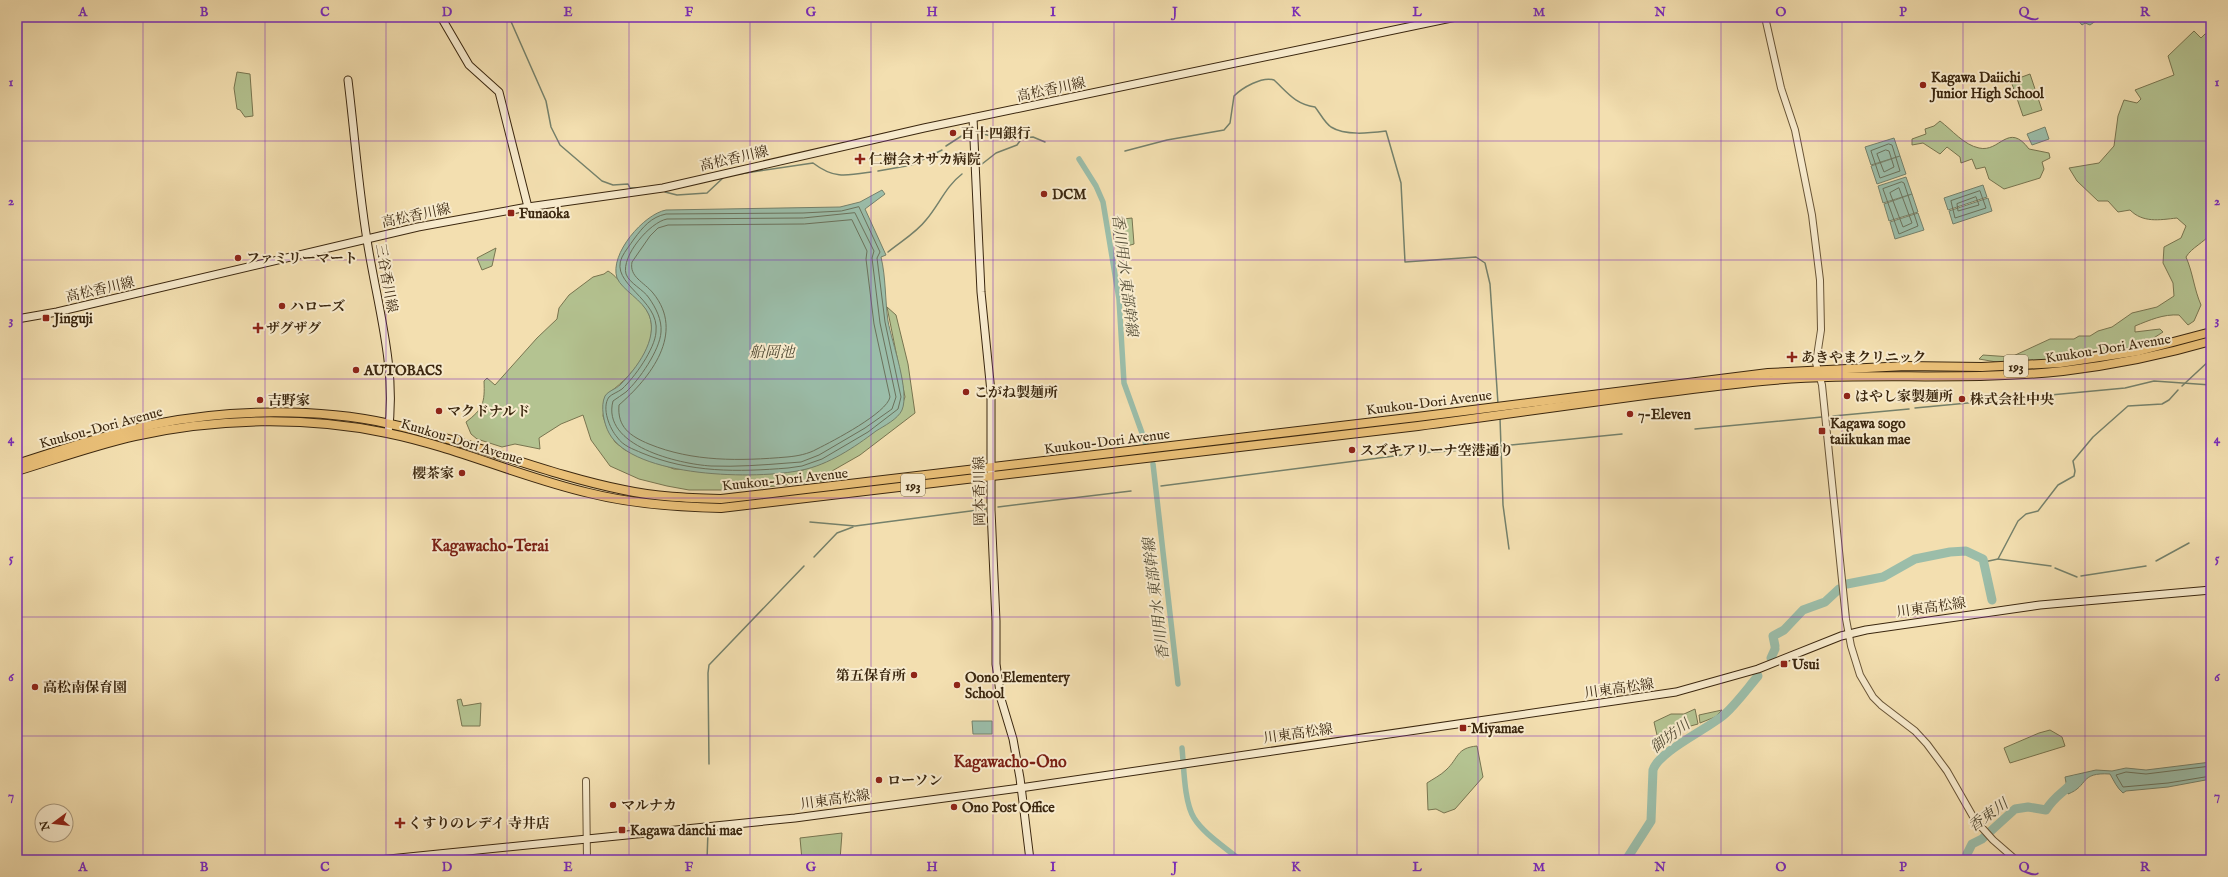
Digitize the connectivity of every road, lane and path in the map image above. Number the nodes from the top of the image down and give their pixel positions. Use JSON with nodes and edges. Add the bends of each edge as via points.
{"nodes":[{"id":1,"x":441,"y":17,"type":"edge"},
{"id":2,"x":1456,"y":17,"type":"edge"},
{"id":3,"x":1765,"y":17,"type":"edge"},
{"id":4,"x":348,"y":80,"type":"dead end"},
{"id":5,"x":974,"y":118,"type":"junction"},
{"id":6,"x":528,"y":207,"type":"junction"},
{"id":7,"x":367,"y":239,"type":"junction"},
{"id":8,"x":17,"y":319,"type":"edge"},
{"id":9,"x":2211,"y":332,"type":"edge"},
{"id":10,"x":2211,"y":341,"type":"edge"},
{"id":11,"x":1819,"y":374,"type":"junction"},
{"id":12,"x":389,"y":424,"type":"junction"},
{"id":13,"x":388,"y":433,"type":"junction"},
{"id":14,"x":17,"y":464,"type":"edge"},
{"id":15,"x":17,"y":471,"type":"edge"},
{"id":16,"x":991,"y":472,"type":"junction"},
{"id":17,"x":2211,"y":590,"type":"edge"},
{"id":18,"x":1849,"y":633,"type":"junction"},
{"id":19,"x":586,"y":781,"type":"dead end"},
{"id":20,"x":1020,"y":788,"type":"junction"},
{"id":21,"x":587,"y":838,"type":"junction"},
{"id":22,"x":379,"y":860,"type":"edge"},
{"id":23,"x":588,"y":860,"type":"edge"},
{"id":24,"x":1030,"y":860,"type":"edge"},
{"id":25,"x":2016,"y":860,"type":"edge"}],
"edges":[{"from":1,"to":6,"type":"main road","via":[[469,65],[499,92]]},
{"from":2,"to":5,"type":"main road","name":"高松香川線"},
{"from":3,"to":11,"type":"street","via":[[1781,88],[1795,130],[1812,215],[1822,323],[1816,363]]},
{"from":4,"to":7,"type":"main road","name":"三谷香川線"},
{"from":5,"to":6,"type":"main road","name":"高松香川線","via":[[663,188]]},
{"from":5,"to":16,"type":"main road","name":"岡本香川線","via":[[982,313],[991,378]]},
{"from":6,"to":7,"type":"main road","name":"高松香川線"},
{"from":7,"to":8,"type":"main road","name":"高松香川線","via":[[57,312]]},
{"from":7,"to":12,"type":"main road","name":"三谷香川線","via":[[388,362],[391,390]]},
{"from":9,"to":11,"type":"highway","name":"Kuukou-Dori Avenue","number":"193","via":[[2139,352],[2060,363],[1990,367],[1906,366]]},
{"from":10,"to":11,"type":"highway","name":"Kuukou-Dori Avenue","number":"193","via":[[2141,359],[2061,371],[1955,376]]},
{"from":11,"to":16,"type":"highway","name":"Kuukou-Dori Avenue","number":"193","via":[[1768,374],[1652,386]]},
{"from":11,"to":18,"type":"street"},
{"from":12,"to":13,"type":"main road","name":"三谷香川線"},
{"from":12,"to":14,"type":"highway","name":"Kuukou-Dori Avenue","number":"193","via":[[315,414],[256,413],[193,418],[102,437]]},
{"from":12,"to":16,"type":"highway","name":"Kuukou-Dori Avenue","number":"193","via":[[438,436],[593,484],[626,491],[687,498],[721,499]]},
{"from":13,"to":15,"type":"highway","name":"Kuukou-Dori Avenue","number":"193","via":[[348,426],[290,422],[194,426],[134,437]]},
{"from":13,"to":16,"type":"highway","name":"Kuukou-Dori Avenue","number":"193","via":[[437,445],[588,493],[684,507],[722,508]]},
{"from":16,"to":20,"type":"main road","name":"岡本香川線","via":[[996,664],[1001,699],[1013,739]]},
{"from":17,"to":18,"type":"main road","name":"川東高松線","via":[[2040,605]]},
{"from":18,"to":20,"type":"main road","name":"川東高松線","via":[[1758,669],[1676,692]]},
{"from":18,"to":25,"type":"street","via":[[1855,661],[1866,686],[1881,705],[1927,744],[1947,771],[1975,820]]},
{"from":19,"to":21,"type":"street"},
{"from":20,"to":21,"type":"main road","name":"川東高松線","via":[[795,818]]},
{"from":20,"to":24,"type":"main road","name":"岡本香川線"},
{"from":21,"to":22,"type":"main road","name":"川東高松線"},
{"from":21,"to":23,"type":"street"}]}
